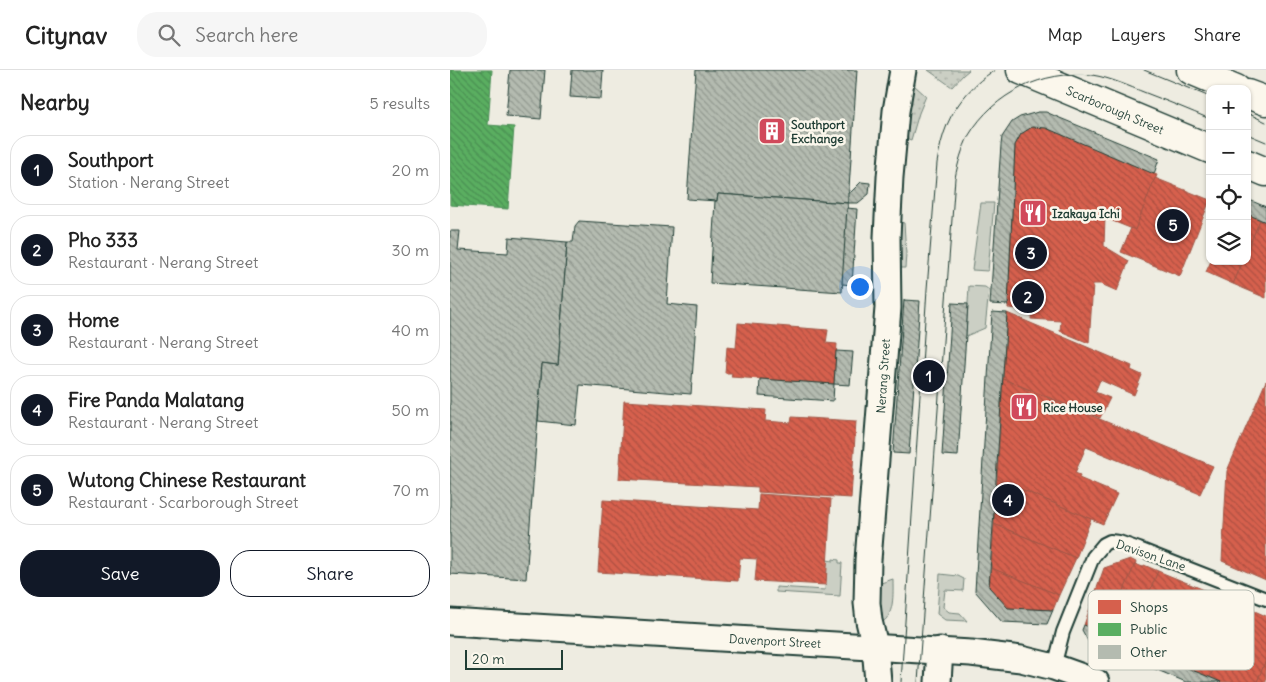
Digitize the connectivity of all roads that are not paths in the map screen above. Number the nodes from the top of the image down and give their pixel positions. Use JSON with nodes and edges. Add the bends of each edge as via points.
{"nodes":[{"id":1,"x":903,"y":70,"type":"edge"},
{"id":2,"x":1021,"y":70,"type":"edge"},
{"id":3,"x":1203,"y":72,"type":"edge"},
{"id":4,"x":1228,"y":85,"type":"edge"},
{"id":5,"x":1251,"y":95,"type":"edge"},
{"id":6,"x":1266,"y":101,"type":"edge"},
{"id":7,"x":1206,"y":147,"type":"edge"},
{"id":8,"x":1251,"y":166,"type":"edge"},
{"id":9,"x":1266,"y":172,"type":"edge"},
{"id":10,"x":1243,"y":590,"type":"edge"},
{"id":11,"x":1254,"y":594,"type":"edge"},
{"id":12,"x":1266,"y":599,"type":"edge"},
{"id":13,"x":450,"y":622,"type":"edge"},
{"id":14,"x":875,"y":646,"type":"junction"},
{"id":15,"x":940,"y":650,"type":"junction"},
{"id":16,"x":1054,"y":667,"type":"junction"},
{"id":17,"x":878,"y":682,"type":"edge"},
{"id":18,"x":938,"y":682,"type":"edge"},
{"id":19,"x":1096,"y":682,"type":"edge"}],
"edges":[{"from":1,"to":14,"type":"street","name":"Nerang Street","via":[[890,177],[888,308],[868,560],[867,603]]},
{"from":2,"to":7,"type":"main road","name":"Scarborough Street"},
{"from":3,"to":4,"type":"main road"},
{"from":5,"to":6,"type":"main road"},
{"from":8,"to":9,"type":"main road"},
{"from":10,"to":16,"type":"lane","name":"Davison Lane","via":[[1133,546],[1110,541],[1093,557],[1063,632]]},
{"from":11,"to":12,"type":"lane","name":"Davison Lane"},
{"from":13,"to":14,"type":"street","name":"Davenport Street"},
{"from":14,"to":15,"type":"street","name":"Davenport Street"},
{"from":14,"to":17,"type":"street","name":"Nerang Street"},
{"from":15,"to":16,"type":"street","name":"Davenport Street","via":[[1020,659]]},
{"from":15,"to":18,"type":"street"},
{"from":16,"to":19,"type":"street","name":"Davenport Street"}]}
